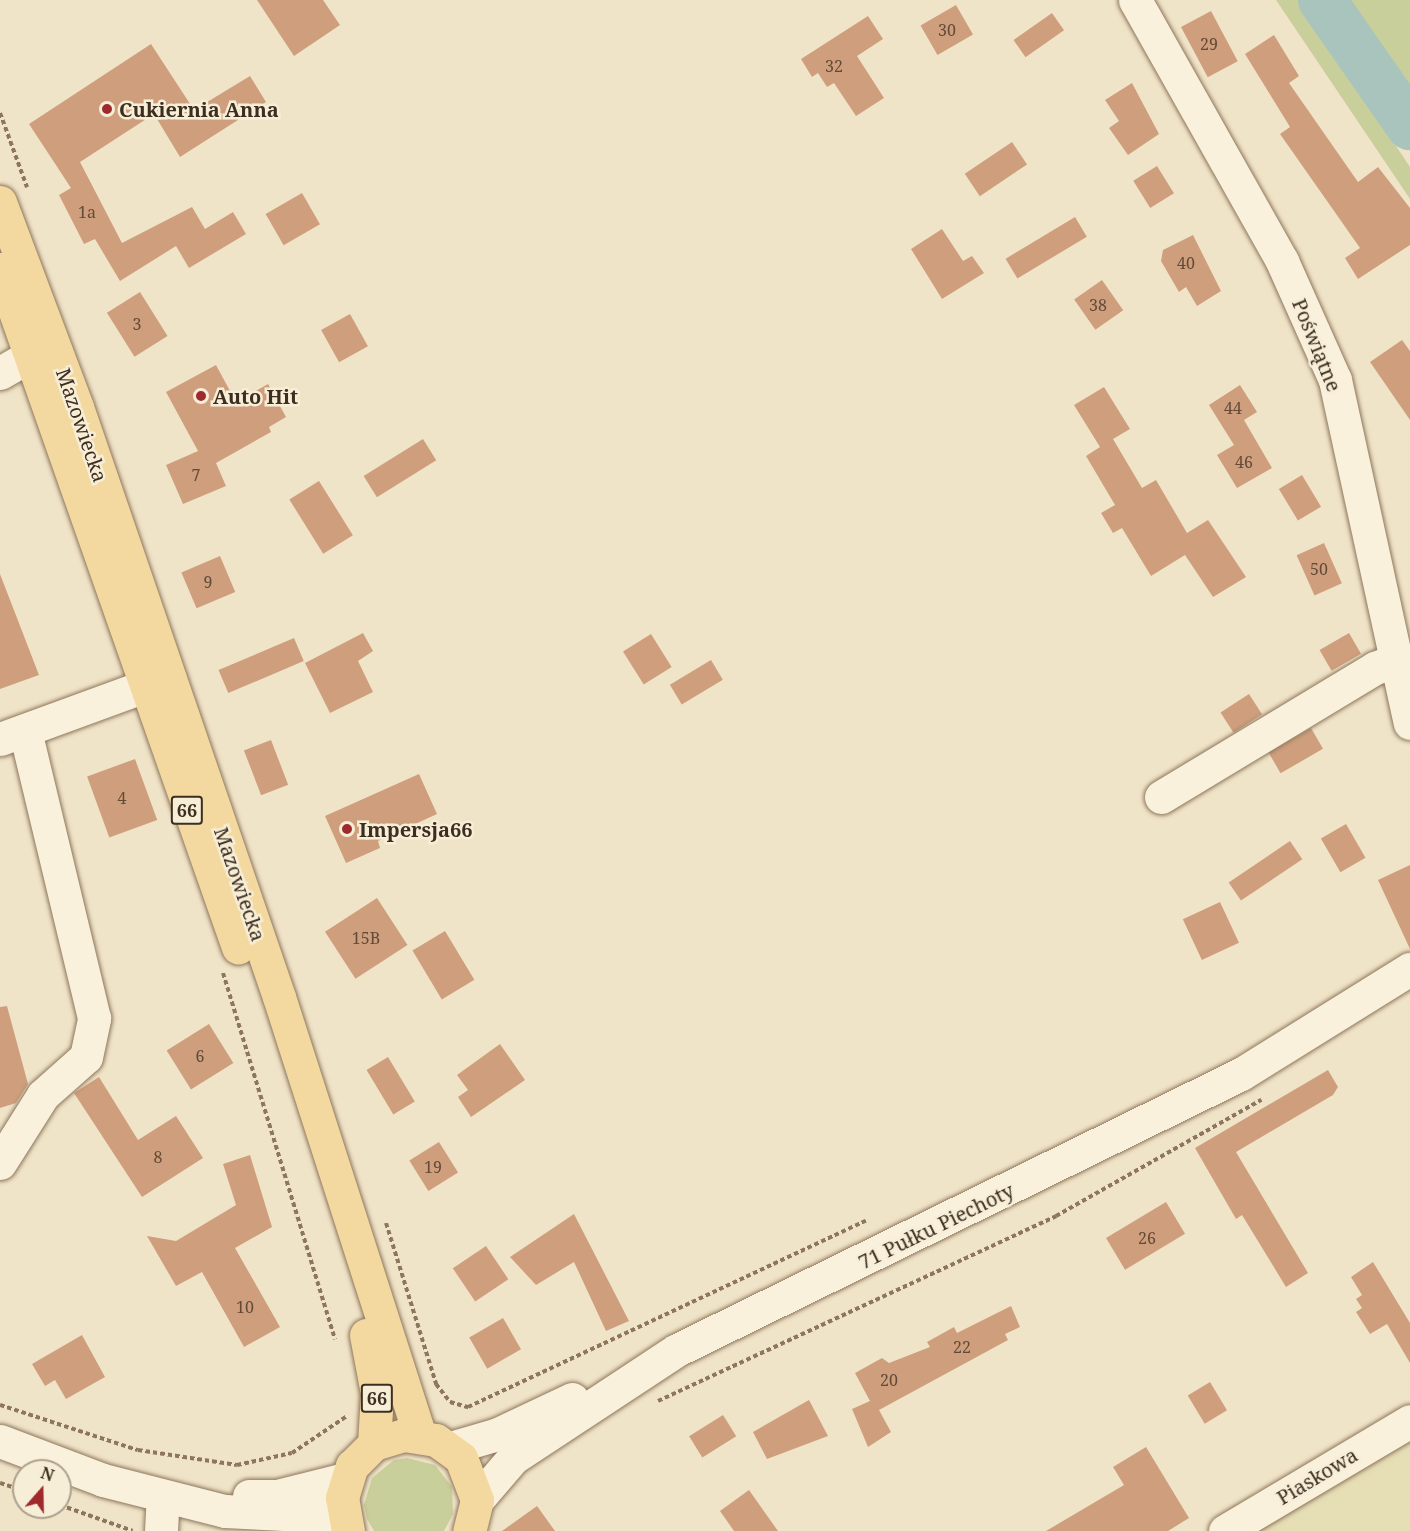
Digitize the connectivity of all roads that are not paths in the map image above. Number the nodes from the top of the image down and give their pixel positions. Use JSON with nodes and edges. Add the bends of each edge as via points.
{"nodes":[{"id":1,"x":1136,"y":0,"type":"edge"},
{"id":2,"x":0,"y":202,"type":"edge"},
{"id":3,"x":0,"y":269,"type":"edge"},
{"id":4,"x":40,"y":343,"type":"junction"},
{"id":5,"x":0,"y":373,"type":"edge"},
{"id":6,"x":1396,"y":660,"type":"junction"},
{"id":7,"x":157,"y":681,"type":"junction"},
{"id":8,"x":1410,"y":723,"type":"edge"},
{"id":9,"x":12,"y":735,"type":"edge"},
{"id":10,"x":1161,"y":796,"type":"dead end"},
{"id":11,"x":1410,"y":969,"type":"edge"},
{"id":12,"x":0,"y":1162,"type":"edge"},
{"id":13,"x":677,"y":1350,"type":"junction"},
{"id":14,"x":1410,"y":1421,"type":"edge"},
{"id":15,"x":420,"y":1435,"type":"junction"},
{"id":16,"x":0,"y":1441,"type":"edge"},
{"id":17,"x":374,"y":1444,"type":"junction"},
{"id":18,"x":450,"y":1448,"type":"junction"},
{"id":19,"x":345,"y":1479,"type":"junction"},
{"id":20,"x":163,"y":1496,"type":"junction"},
{"id":21,"x":477,"y":1500,"type":"junction"},
{"id":22,"x":346,"y":1524,"type":"edge"},
{"id":23,"x":161,"y":1531,"type":"edge"},
{"id":24,"x":470,"y":1531,"type":"edge"},
{"id":25,"x":1224,"y":1531,"type":"edge"}],
"edges":[{"from":1,"to":6,"type":"street","name":"Poświątne","via":[[1282,261],[1335,380]]},
{"from":2,"to":4,"type":"main road","name":"Mazowiecka","number":"66"},
{"from":3,"to":4,"type":"main road","name":"Mazowiecka","number":"66"},
{"from":4,"to":5,"type":"street"},
{"from":4,"to":7,"type":"main road","name":"Mazowiecka","number":"66"},
{"from":6,"to":8,"type":"street","name":"Poświątne"},
{"from":6,"to":10,"type":"street","via":[[1375,668]]},
{"from":7,"to":9,"type":"street"},
{"from":7,"to":15,"type":"main road","name":"Mazowiecka","number":"66","via":[[360,1240],[401,1388]]},
{"from":7,"to":17,"type":"main road","name":"Mazowiecka","number":"66","via":[[357,1297],[377,1394]]},
{"from":9,"to":12,"type":"street","via":[[94,1018],[86,1057],[43,1095]]},
{"from":11,"to":13,"type":"street","name":"71 Pułku Piechoty","via":[[1242,1074]]},
{"from":13,"to":18,"type":"street","via":[[498,1434]]},
{"from":13,"to":21,"type":"street","name":"71 Pułku Piechoty","via":[[513,1458]]},
{"from":14,"to":25,"type":"street","name":"Piaskowa"},
{"from":15,"to":17,"type":"main road"},
{"from":15,"to":18,"type":"main road"},
{"from":16,"to":20,"type":"street"},
{"from":17,"to":19,"type":"main road"},
{"from":18,"to":21,"type":"main road","via":[[469,1471]]},
{"from":19,"to":20,"type":"street","via":[[277,1496]]},
{"from":19,"to":22,"type":"main road"},
{"from":20,"to":22,"type":"street","via":[[225,1511]]},
{"from":20,"to":23,"type":"street"},
{"from":21,"to":24,"type":"main road"}]}
